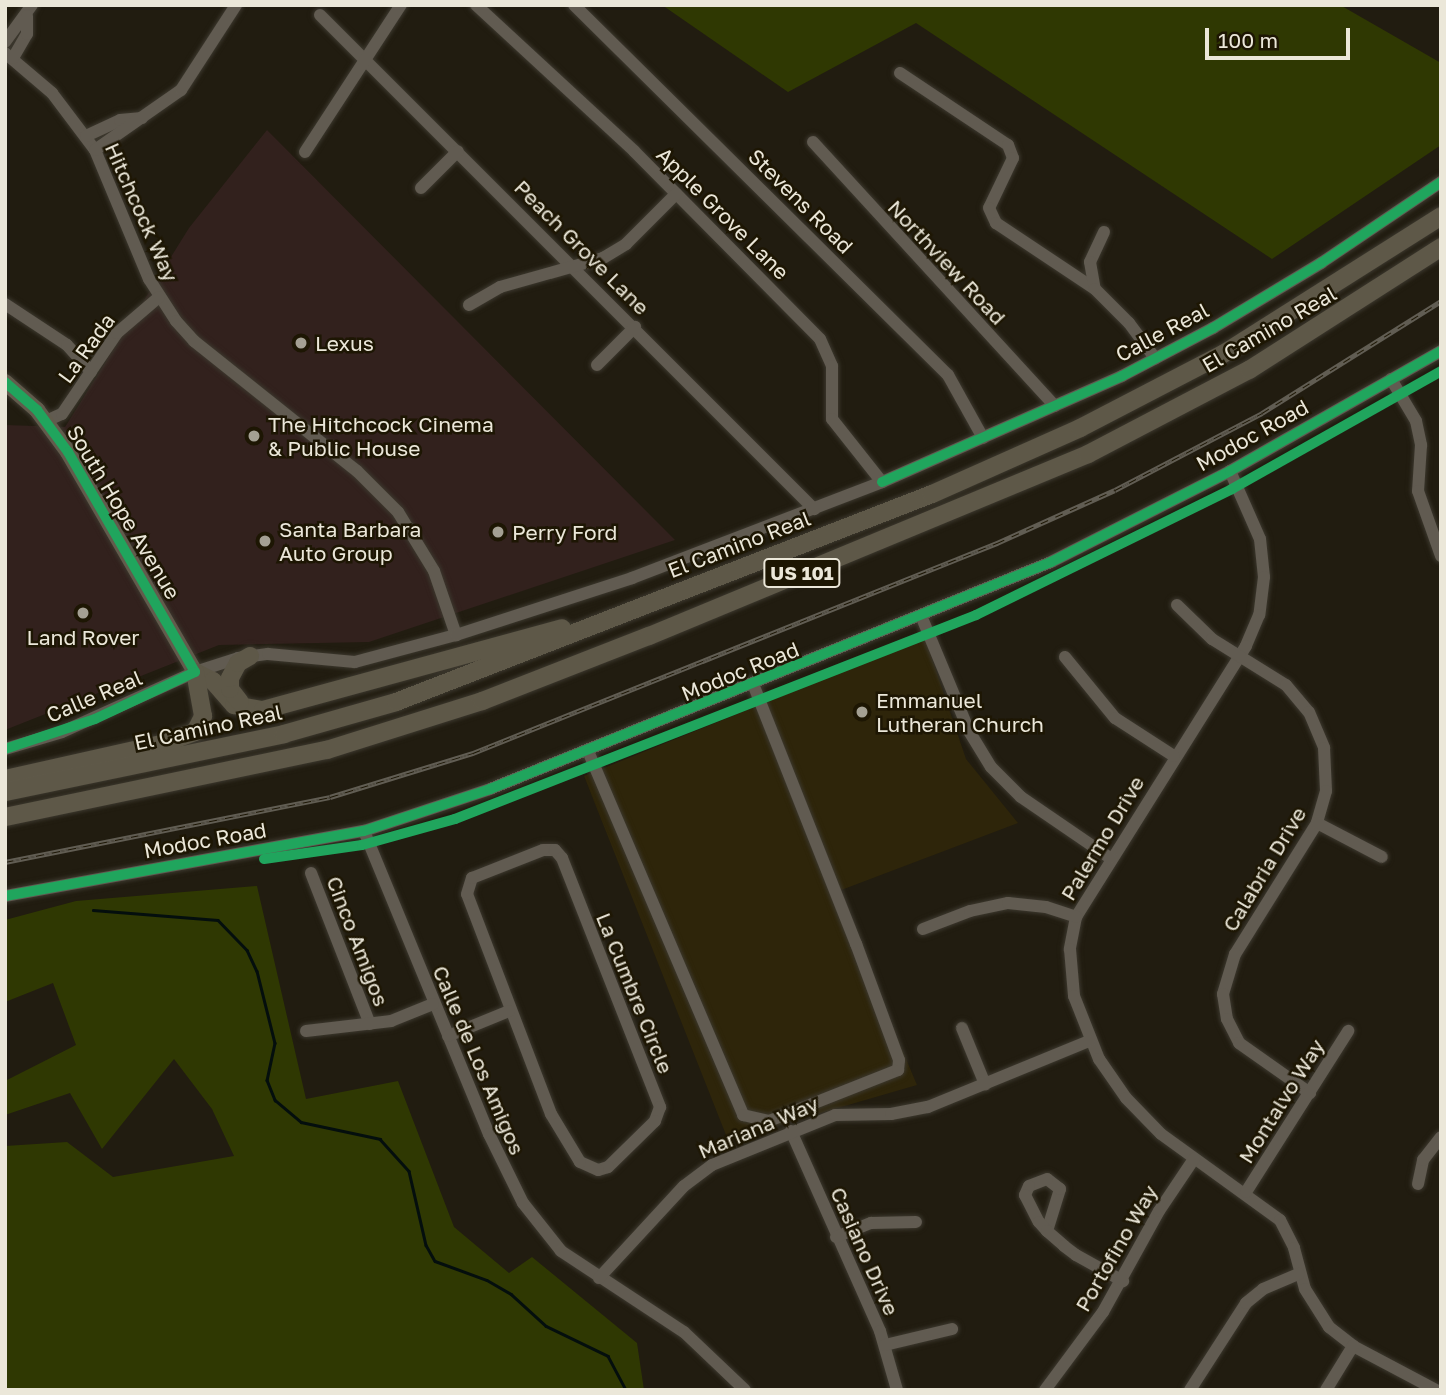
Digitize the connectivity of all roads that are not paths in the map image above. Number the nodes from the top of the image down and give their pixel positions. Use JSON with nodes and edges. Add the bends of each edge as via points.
{"nodes":[{"id":1,"x":236,"y":5,"type":"edge"},
{"id":2,"x":401,"y":5,"type":"edge"},
{"id":3,"x":476,"y":5,"type":"edge"},
{"id":4,"x":574,"y":5,"type":"edge"},
{"id":5,"x":30,"y":11,"type":"edge"},
{"id":6,"x":320,"y":15,"type":"dead end"},
{"id":7,"x":5,"y":42,"type":"edge"},
{"id":8,"x":9,"y":55,"type":"edge"},
{"id":9,"x":365,"y":60,"type":"junction"},
{"id":10,"x":900,"y":73,"type":"dead end"},
{"id":11,"x":142,"y":118,"type":"junction"},
{"id":12,"x":86,"y":136,"type":"junction"},
{"id":13,"x":813,"y":142,"type":"dead end"},
{"id":14,"x":96,"y":150,"type":"junction"},
{"id":15,"x":458,"y":151,"type":"junction"},
{"id":16,"x":305,"y":152,"type":"dead end"},
{"id":17,"x":1441,"y":182,"type":"edge"},
{"id":18,"x":421,"y":188,"type":"dead end"},
{"id":19,"x":676,"y":194,"type":"junction"},
{"id":20,"x":1441,"y":216,"type":"edge"},
{"id":21,"x":1104,"y":232,"type":"dead end"},
{"id":22,"x":1441,"y":247,"type":"edge"},
{"id":23,"x":577,"y":268,"type":"junction"},
{"id":24,"x":1095,"y":289,"type":"junction"},
{"id":25,"x":159,"y":297,"type":"junction"},
{"id":26,"x":5,"y":304,"type":"edge"},
{"id":27,"x":469,"y":305,"type":"dead end"},
{"id":28,"x":635,"y":327,"type":"junction"},
{"id":29,"x":1441,"y":351,"type":"edge"},
{"id":30,"x":1155,"y":358,"type":"junction"},
{"id":31,"x":597,"y":365,"type":"dead end"},
{"id":32,"x":91,"y":372,"type":"junction"},
{"id":33,"x":1391,"y":379,"type":"junction"},
{"id":34,"x":5,"y":382,"type":"edge"},
{"id":35,"x":1055,"y":406,"type":"junction"},
{"id":36,"x":46,"y":421,"type":"junction"},
{"id":37,"x":983,"y":438,"type":"junction"},
{"id":38,"x":1230,"y":471,"type":"junction"},
{"id":39,"x":882,"y":482,"type":"junction"},
{"id":40,"x":814,"y":509,"type":"junction"},
{"id":41,"x":1441,"y":556,"type":"edge"},
{"id":42,"x":1177,"y":605,"type":"dead end"},
{"id":43,"x":922,"y":618,"type":"junction"},
{"id":44,"x":596,"y":623,"type":"junction"},
{"id":45,"x":456,"y":635,"type":"junction"},
{"id":46,"x":1238,"y":655,"type":"junction"},
{"id":47,"x":250,"y":656,"type":"junction"},
{"id":48,"x":1065,"y":657,"type":"dead end"},
{"id":49,"x":195,"y":672,"type":"junction"},
{"id":50,"x":754,"y":686,"type":"junction"},
{"id":51,"x":248,"y":710,"type":"junction"},
{"id":52,"x":5,"y":749,"type":"edge"},
{"id":53,"x":588,"y":751,"type":"junction"},
{"id":54,"x":1174,"y":756,"type":"junction"},
{"id":55,"x":5,"y":779,"type":"edge"},
{"id":56,"x":5,"y":792,"type":"edge"},
{"id":57,"x":30,"y":813,"type":"junction"},
{"id":58,"x":5,"y":817,"type":"edge"},
{"id":59,"x":1317,"y":823,"type":"junction"},
{"id":60,"x":5,"y":825,"type":"edge"},
{"id":61,"x":364,"y":831,"type":"junction"},
{"id":62,"x":1382,"y":857,"type":"dead end"},
{"id":63,"x":1110,"y":858,"type":"junction"},
{"id":64,"x":311,"y":873,"type":"dead end"},
{"id":65,"x":5,"y":896,"type":"edge"},
{"id":66,"x":1076,"y":917,"type":"junction"},
{"id":67,"x":923,"y":929,"type":"dead end"},
{"id":68,"x":433,"y":1004,"type":"junction"},
{"id":69,"x":509,"y":1011,"type":"junction"},
{"id":70,"x":370,"y":1024,"type":"junction"},
{"id":71,"x":962,"y":1028,"type":"dead end"},
{"id":72,"x":306,"y":1031,"type":"dead end"},
{"id":73,"x":1348,"y":1031,"type":"dead end"},
{"id":74,"x":447,"y":1036,"type":"junction"},
{"id":75,"x":1089,"y":1041,"type":"junction"},
{"id":76,"x":985,"y":1084,"type":"junction"},
{"id":77,"x":1310,"y":1093,"type":"junction"},
{"id":78,"x":791,"y":1131,"type":"junction"},
{"id":79,"x":1441,"y":1138,"type":"edge"},
{"id":80,"x":1194,"y":1159,"type":"junction"},
{"id":81,"x":1418,"y":1184,"type":"dead end"},
{"id":82,"x":1246,"y":1192,"type":"junction"},
{"id":83,"x":916,"y":1222,"type":"dead end"},
{"id":84,"x":1047,"y":1231,"type":"dead end"},
{"id":85,"x":836,"y":1237,"type":"junction"},
{"id":86,"x":1299,"y":1274,"type":"junction"},
{"id":87,"x":599,"y":1278,"type":"junction"},
{"id":88,"x":1123,"y":1281,"type":"junction"},
{"id":89,"x":952,"y":1329,"type":"dead end"},
{"id":90,"x":885,"y":1345,"type":"junction"},
{"id":91,"x":1353,"y":1346,"type":"junction"},
{"id":92,"x":745,"y":1390,"type":"edge"},
{"id":93,"x":897,"y":1390,"type":"edge"},
{"id":94,"x":1045,"y":1390,"type":"edge"},
{"id":95,"x":1190,"y":1390,"type":"edge"},
{"id":96,"x":1326,"y":1390,"type":"edge"},
{"id":97,"x":1436,"y":1390,"type":"edge"}],
"edges":[{"from":1,"to":11,"type":"street","via":[[181,90]]},
{"from":2,"to":9,"type":"street"},
{"from":3,"to":19,"type":"street","name":"Apple Grove Lane"},
{"from":4,"to":37,"type":"street","name":"Stevens Road","via":[[948,374]]},
{"from":5,"to":7,"type":"street"},
{"from":5,"to":8,"type":"street","via":[[27,34]]},
{"from":6,"to":9,"type":"street","name":"Peach Grove Lane"},
{"from":8,"to":12,"type":"street","name":"Hitchcock Way","via":[[52,93]]},
{"from":9,"to":15,"type":"street","name":"Peach Grove Lane"},
{"from":9,"to":16,"type":"street"},
{"from":10,"to":24,"type":"street","via":[[1008,145],[1013,158],[989,208],[996,223]]},
{"from":11,"to":12,"type":"street","via":[[120,120]]},
{"from":11,"to":14,"type":"street"},
{"from":12,"to":14,"type":"street","name":"Hitchcock Way"},
{"from":13,"to":35,"type":"street","name":"Northview Road"},
{"from":14,"to":25,"type":"street","name":"Hitchcock Way"},
{"from":15,"to":18,"type":"street"},
{"from":15,"to":23,"type":"street","name":"Peach Grove Lane"},
{"from":17,"to":30,"type":"street","name":"Calle Real","via":[[1289,283]]},
{"from":19,"to":23,"type":"street","via":[[618,250]]},
{"from":19,"to":39,"type":"street","name":"Apple Grove Lane","via":[[820,339],[832,366],[831,419]]},
{"from":20,"to":44,"type":"highway","name":"El Camino Real","number":"US 101","via":[[1281,320],[1080,428],[932,494]]},
{"from":21,"to":24,"type":"street","via":[[1090,262]]},
{"from":22,"to":57,"type":"highway","name":"El Camino Real","number":"US 101","via":[[1249,370],[1088,454],[649,636],[482,701],[327,750]]},
{"from":23,"to":27,"type":"street","via":[[500,287]]},
{"from":23,"to":28,"type":"street","name":"Peach Grove Lane"},
{"from":24,"to":30,"type":"street"},
{"from":25,"to":32,"type":"street","name":"La Rada","via":[[117,333]]},
{"from":25,"to":45,"type":"street","name":"Hitchcock Way","via":[[194,341],[384,495],[423,548]]},
{"from":26,"to":32,"type":"street","via":[[67,345]]},
{"from":28,"to":31,"type":"street"},
{"from":28,"to":40,"type":"street","name":"Peach Grove Lane"},
{"from":29,"to":33,"type":"street","name":"Modoc Road"},
{"from":30,"to":35,"type":"street","name":"Calle Real"},
{"from":32,"to":36,"type":"street","name":"La Rada","via":[[62,414]]},
{"from":33,"to":38,"type":"street","name":"Modoc Road"},
{"from":33,"to":41,"type":"street","via":[[1419,434],[1418,491]]},
{"from":34,"to":36,"type":"main road","name":"South Hope Avenue"},
{"from":35,"to":37,"type":"street","name":"Calle Real"},
{"from":36,"to":49,"type":"main road","name":"South Hope Avenue"},
{"from":37,"to":39,"type":"street","name":"Calle Real"},
{"from":38,"to":43,"type":"street","name":"Modoc Road","via":[[1051,562]]},
{"from":38,"to":46,"type":"street","name":"Palermo Drive","via":[[1251,512],[1263,561],[1259,615]]},
{"from":39,"to":40,"type":"street","name":"Calle Real"},
{"from":40,"to":45,"type":"street","name":"Calle Real","via":[[632,578]]},
{"from":42,"to":46,"type":"street","name":"Calabria Drive","via":[[1201,630]]},
{"from":43,"to":50,"type":"street","name":"Modoc Road"},
{"from":43,"to":63,"type":"street","via":[[970,731],[991,767],[1021,797]]},
{"from":44,"to":51,"type":"highway","via":[[548,630],[263,710]]},
{"from":44,"to":56,"type":"highway","name":"El Camino Real","number":"US 101","via":[[396,702],[296,731]]},
{"from":45,"to":47,"type":"street","name":"Calle Real","via":[[355,662]]},
{"from":46,"to":54,"type":"street","name":"Palermo Drive"},
{"from":46,"to":59,"type":"street","name":"Calabria Drive","via":[[1286,685],[1318,730],[1326,778]]},
{"from":47,"to":49,"type":"street","name":"Calle Real"},
{"from":47,"to":51,"type":"highway","via":[[238,663],[230,678],[230,689]]},
{"from":48,"to":54,"type":"street","via":[[1115,718]]},
{"from":49,"to":51,"type":"highway","via":[[213,681],[234,705]]},
{"from":49,"to":52,"type":"street","name":"Calle Real","via":[[95,719]]},
{"from":49,"to":55,"type":"highway","via":[[203,716],[195,732],[162,744]]},
{"from":50,"to":53,"type":"street","name":"Modoc Road"},
{"from":50,"to":53,"type":"street","via":[[899,1060],[898,1070],[769,1121],[743,1115]]},
{"from":53,"to":61,"type":"street","name":"Modoc Road"},
{"from":54,"to":63,"type":"street","name":"Palermo Drive"},
{"from":57,"to":58,"type":"highway","name":"El Camino Real","number":"US 101"},
{"from":57,"to":60,"type":"highway"},
{"from":59,"to":62,"type":"street"},
{"from":59,"to":77,"type":"street","name":"Calabria Drive","via":[[1235,954],[1223,993],[1227,1019],[1240,1043]]},
{"from":61,"to":65,"type":"street","name":"Modoc Road"},
{"from":61,"to":68,"type":"street","name":"Calle de Los Amigos"},
{"from":63,"to":66,"type":"street","name":"Palermo Drive"},
{"from":64,"to":70,"type":"street","name":"Cinco Amigos"},
{"from":66,"to":67,"type":"street","via":[[1046,907],[1008,904],[970,911]]},
{"from":66,"to":75,"type":"street","name":"Palermo Drive","via":[[1069,971]]},
{"from":68,"to":70,"type":"street","name":"Cinco Amigos"},
{"from":68,"to":74,"type":"street","name":"Calle de Los Amigos"},
{"from":69,"to":69,"type":"street","name":"La Cumbre Circle","via":[[551,1114],[573,1154],[588,1169],[608,1167],[655,1121],[659,1101],[555,850],[543,850],[477,876],[467,888]]},
{"from":69,"to":74,"type":"street"},
{"from":70,"to":72,"type":"street","name":"Cinco Amigos"},
{"from":71,"to":76,"type":"street"},
{"from":73,"to":77,"type":"street","name":"Montalvo Way"},
{"from":74,"to":87,"type":"street","name":"Calle de Los Amigos","via":[[523,1203],[561,1251]]},
{"from":75,"to":76,"type":"street","name":"Mariana Way"},
{"from":75,"to":80,"type":"street","name":"Palermo Drive","via":[[1126,1098]]},
{"from":76,"to":78,"type":"street","name":"Mariana Way","via":[[914,1111],[835,1115]]},
{"from":77,"to":82,"type":"street","name":"Montalvo Way"},
{"from":78,"to":85,"type":"street","name":"Casiano Drive"},
{"from":78,"to":87,"type":"street","name":"Mariana Way","via":[[695,1176]]},
{"from":79,"to":81,"type":"street","via":[[1423,1160]]},
{"from":80,"to":82,"type":"street","name":"Palermo Drive"},
{"from":80,"to":88,"type":"street","name":"Portofino Way","via":[[1159,1211]]},
{"from":82,"to":86,"type":"street","name":"Palermo Drive","via":[[1280,1220],[1294,1248]]},
{"from":83,"to":85,"type":"street","via":[[871,1223]]},
{"from":84,"to":88,"type":"street","via":[[1076,1255]]},
{"from":85,"to":90,"type":"street","name":"Casiano Drive"},
{"from":86,"to":91,"type":"street","name":"Palermo Drive","via":[[1329,1327]]},
{"from":86,"to":95,"type":"street","via":[[1263,1289],[1246,1303]]},
{"from":87,"to":92,"type":"street","name":"Calle de Los Amigos","via":[[684,1332]]},
{"from":88,"to":94,"type":"street","name":"Portofino Way"},
{"from":89,"to":90,"type":"street"},
{"from":90,"to":93,"type":"street","name":"Casiano Drive"},
{"from":91,"to":96,"type":"street"},
{"from":91,"to":97,"type":"street","name":"Palermo Drive"}]}
